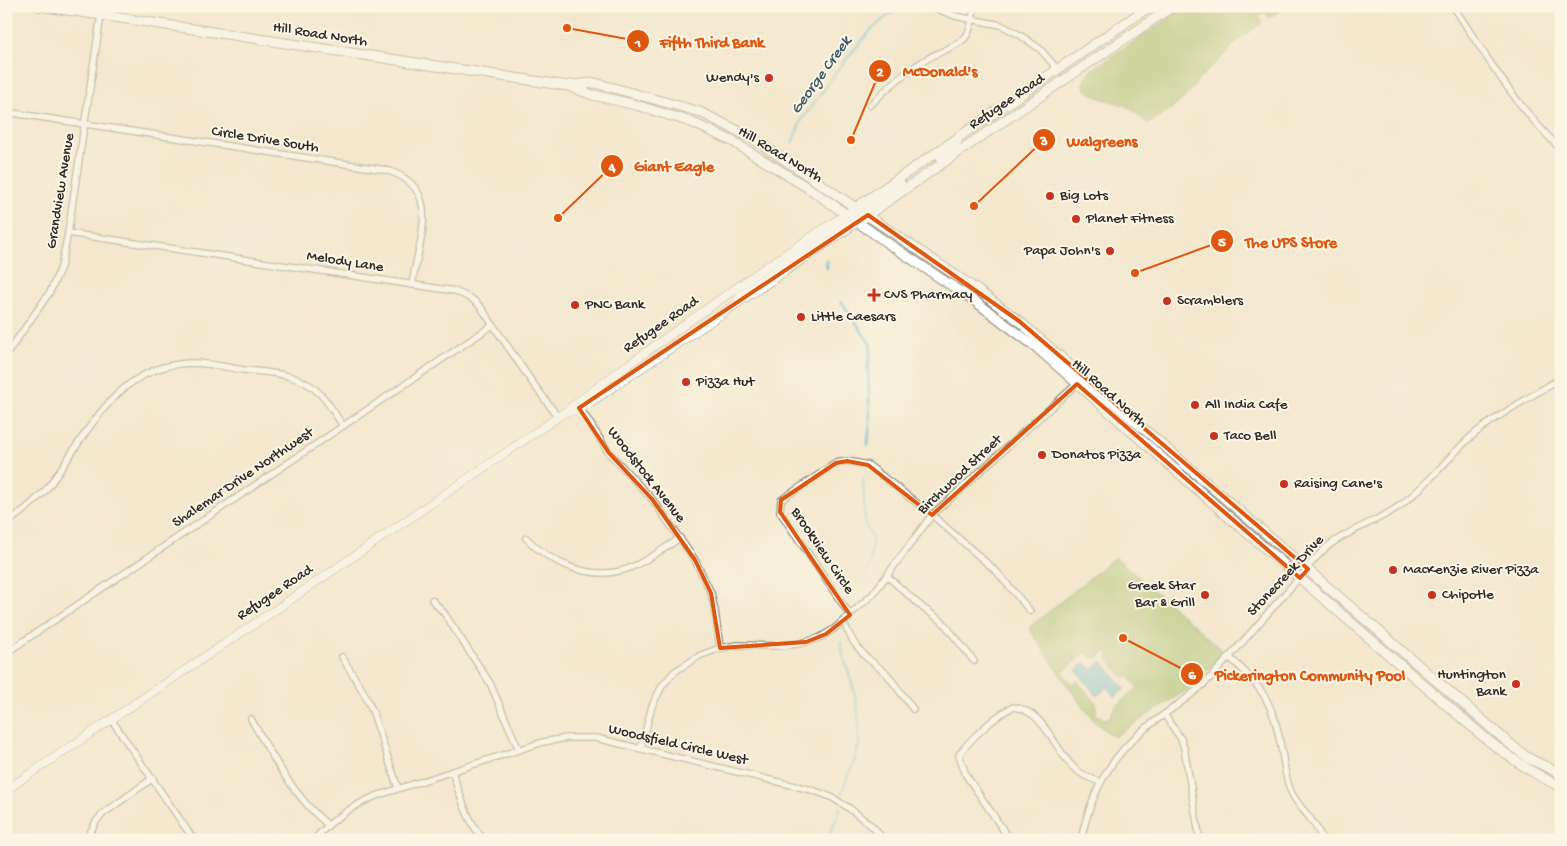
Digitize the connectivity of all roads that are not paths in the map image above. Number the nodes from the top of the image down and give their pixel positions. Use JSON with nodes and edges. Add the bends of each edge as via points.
{"nodes":[{"id":1,"x":39,"y":6,"type":"edge"},
{"id":2,"x":929,"y":6,"type":"edge"},
{"id":3,"x":974,"y":6,"type":"edge"},
{"id":4,"x":1150,"y":6,"type":"edge"},
{"id":5,"x":1173,"y":6,"type":"edge"},
{"id":6,"x":1453,"y":6,"type":"edge"},
{"id":7,"x":102,"y":9,"type":"edge"},
{"id":8,"x":972,"y":19,"type":"junction"},
{"id":9,"x":1059,"y":71,"type":"junction"},
{"id":10,"x":568,"y":86,"type":"junction"},
{"id":11,"x":870,"y":105,"type":"dead end"},
{"id":12,"x":6,"y":112,"type":"edge"},
{"id":13,"x":84,"y":124,"type":"junction"},
{"id":14,"x":1561,"y":149,"type":"edge"},
{"id":15,"x":857,"y":215,"type":"junction"},
{"id":16,"x":68,"y":232,"type":"junction"},
{"id":17,"x":412,"y":284,"type":"junction"},
{"id":18,"x":493,"y":325,"type":"junction"},
{"id":19,"x":6,"y":356,"type":"edge"},
{"id":20,"x":1561,"y":378,"type":"edge"},
{"id":21,"x":1079,"y":382,"type":"junction"},
{"id":22,"x":578,"y":406,"type":"junction"},
{"id":23,"x":558,"y":417,"type":"junction"},
{"id":24,"x":343,"y":426,"type":"junction"},
{"id":25,"x":932,"y":515,"type":"junction"},
{"id":26,"x":6,"y":524,"type":"edge"},
{"id":27,"x":526,"y":538,"type":"dead end"},
{"id":28,"x":680,"y":538,"type":"junction"},
{"id":29,"x":1308,"y":568,"type":"junction"},
{"id":30,"x":887,"y":576,"type":"junction"},
{"id":31,"x":1300,"y":578,"type":"junction"},
{"id":32,"x":432,"y":600,"type":"dead end"},
{"id":33,"x":1030,"y":611,"type":"dead end"},
{"id":34,"x":850,"y":615,"type":"junction"},
{"id":35,"x":843,"y":622,"type":"junction"},
{"id":36,"x":720,"y":648,"type":"junction"},
{"id":37,"x":6,"y":653,"type":"edge"},
{"id":38,"x":342,"y":657,"type":"dead end"},
{"id":39,"x":1230,"y":657,"type":"junction"},
{"id":40,"x":974,"y":662,"type":"dead end"},
{"id":41,"x":913,"y":709,"type":"dead end"},
{"id":42,"x":1164,"y":714,"type":"junction"},
{"id":43,"x":251,"y":719,"type":"dead end"},
{"id":44,"x":111,"y":720,"type":"junction"},
{"id":45,"x":641,"y":748,"type":"junction"},
{"id":46,"x":519,"y":750,"type":"junction"},
{"id":47,"x":452,"y":771,"type":"junction"},
{"id":48,"x":1561,"y":774,"type":"edge"},
{"id":49,"x":152,"y":778,"type":"junction"},
{"id":50,"x":1100,"y":782,"type":"junction"},
{"id":51,"x":1558,"y":786,"type":"edge"},
{"id":52,"x":398,"y":788,"type":"junction"},
{"id":53,"x":6,"y":790,"type":"edge"},
{"id":54,"x":328,"y":825,"type":"junction"},
{"id":55,"x":86,"y":840,"type":"edge"},
{"id":56,"x":194,"y":840,"type":"edge"},
{"id":57,"x":314,"y":840,"type":"edge"},
{"id":58,"x":484,"y":840,"type":"edge"},
{"id":59,"x":884,"y":840,"type":"edge"},
{"id":60,"x":1010,"y":840,"type":"edge"},
{"id":61,"x":1081,"y":840,"type":"edge"},
{"id":62,"x":1200,"y":840,"type":"edge"},
{"id":63,"x":1322,"y":840,"type":"edge"}],
"edges":[{"from":1,"to":7,"type":"main road","name":"Hill Road North"},
{"from":2,"to":8,"type":"street"},
{"from":3,"to":8,"type":"street"},
{"from":4,"to":9,"type":"main road","name":"Refugee Road"},
{"from":5,"to":15,"type":"main road","name":"Refugee Road"},
{"from":6,"to":14,"type":"street","via":[[1520,106]]},
{"from":7,"to":10,"type":"main road","name":"Hill Road North"},
{"from":7,"to":13,"type":"street","name":"Grandview Avenue"},
{"from":8,"to":9,"type":"street","via":[[1001,25],[1020,35],[1040,49]]},
{"from":8,"to":11,"type":"street","via":[[965,38],[891,84]]},
{"from":9,"to":15,"type":"main road","name":"Refugee Road","via":[[959,136],[955,146],[937,161]]},
{"from":10,"to":15,"type":"main road","name":"Hill Road North","via":[[636,104],[699,126],[732,141]]},
{"from":10,"to":15,"type":"main road","name":"Hill Road North","via":[[595,83],[700,112],[754,139]]},
{"from":12,"to":13,"type":"street","name":"Circle Drive South"},
{"from":13,"to":16,"type":"street","name":"Grandview Avenue"},
{"from":13,"to":17,"type":"street","name":"Circle Drive South","via":[[386,170],[406,178],[420,193],[423,202],[422,233]]},
{"from":15,"to":21,"type":"main road","name":"Hill Road North","via":[[1004,322]]},
{"from":15,"to":22,"type":"main road","name":"Refugee Road","via":[[763,269],[628,364]]},
{"from":15,"to":22,"type":"main road","name":"Refugee Road","via":[[740,295],[738,303],[712,321],[588,404]]},
{"from":15,"to":29,"type":"main road","name":"Hill Road North","via":[[976,289],[1019,321]]},
{"from":16,"to":17,"type":"street","name":"Melody Lane"},
{"from":16,"to":19,"type":"street","name":"Grandview Avenue","via":[[61,267],[50,292]]},
{"from":17,"to":18,"type":"street","name":"Melody Lane","via":[[463,294],[480,306]]},
{"from":18,"to":23,"type":"street","name":"Melody Lane"},
{"from":18,"to":24,"type":"street","name":"Shalemar Drive Northwest"},
{"from":20,"to":29,"type":"street","name":"Stonecreek Drive","via":[[1478,430],[1451,454],[1418,493],[1382,518],[1350,531],[1327,547]]},
{"from":21,"to":25,"type":"street","name":"Birchwood Street"},
{"from":21,"to":31,"type":"main road","name":"Hill Road North"},
{"from":22,"to":23,"type":"main road","name":"Refugee Road"},
{"from":22,"to":28,"type":"street","name":"Woodstock Avenue","via":[[609,453],[652,499]]},
{"from":23,"to":44,"type":"main road","name":"Refugee Road"},
{"from":24,"to":26,"type":"street","via":[[322,395],[289,376],[200,363],[160,368],[140,376],[115,394],[44,492]]},
{"from":24,"to":37,"type":"street","name":"Shalemar Drive Northwest"},
{"from":25,"to":30,"type":"street","name":"Birchwood Street"},
{"from":25,"to":33,"type":"street","via":[[997,572]]},
{"from":25,"to":34,"type":"street","name":"Brookview Circle","via":[[868,465],[847,461],[836,463],[780,500],[780,512]]},
{"from":27,"to":28,"type":"street","via":[[553,560],[579,570],[596,572],[626,569]]},
{"from":28,"to":36,"type":"street","name":"Woodstock Avenue","via":[[711,594]]},
{"from":29,"to":31,"type":"street","name":"Stonecreek Drive"},
{"from":29,"to":48,"type":"main road","name":"Hill Road North","via":[[1510,744],[1528,758]]},
{"from":30,"to":34,"type":"street","name":"Birchwood Street"},
{"from":30,"to":40,"type":"street","via":[[942,622]]},
{"from":31,"to":39,"type":"street","name":"Stonecreek Drive"},
{"from":31,"to":51,"type":"main road","name":"Hill Road North","via":[[1485,738],[1512,759]]},
{"from":32,"to":46,"type":"street","via":[[490,683]]},
{"from":34,"to":35,"type":"street","name":"Birchwood Street"},
{"from":35,"to":36,"type":"street","name":"Birchwood Street","via":[[826,634],[798,644]]},
{"from":35,"to":41,"type":"street","via":[[854,643],[888,674]]},
{"from":36,"to":45,"type":"street","name":"Birchwood Street","via":[[689,661],[667,680],[652,706]]},
{"from":38,"to":52,"type":"street","via":[[372,710]]},
{"from":39,"to":42,"type":"street","name":"Stonecreek Drive","via":[[1198,690]]},
{"from":39,"to":63,"type":"street","via":[[1264,694],[1279,732],[1288,783]]},
{"from":42,"to":50,"type":"street","name":"Stonecreek Drive","via":[[1123,749]]},
{"from":42,"to":62,"type":"street","via":[[1182,739]]},
{"from":43,"to":54,"type":"street","via":[[299,795]]},
{"from":44,"to":49,"type":"street"},
{"from":44,"to":53,"type":"main road","name":"Refugee Road"},
{"from":45,"to":46,"type":"street","name":"Woodsfield Circle West","via":[[583,737],[553,740]]},
{"from":45,"to":59,"type":"street","name":"Woodsfield Circle West","via":[[822,793],[858,814]]},
{"from":46,"to":47,"type":"street","name":"Woodsfield Circle West"},
{"from":47,"to":52,"type":"street","name":"Woodsfield Circle West"},
{"from":47,"to":58,"type":"street","via":[[467,813]]},
{"from":48,"to":51,"type":"street"},
{"from":49,"to":55,"type":"street","via":[[104,813]]},
{"from":49,"to":56,"type":"street"},
{"from":50,"to":60,"type":"street","via":[[1074,767],[1030,711],[1013,707],[1003,712],[958,755],[966,775]]},
{"from":50,"to":61,"type":"street","name":"Stonecreek Drive"},
{"from":52,"to":54,"type":"street","name":"Woodsfield Circle West","via":[[352,808]]},
{"from":54,"to":57,"type":"street","name":"Woodsfield Circle West"}]}
